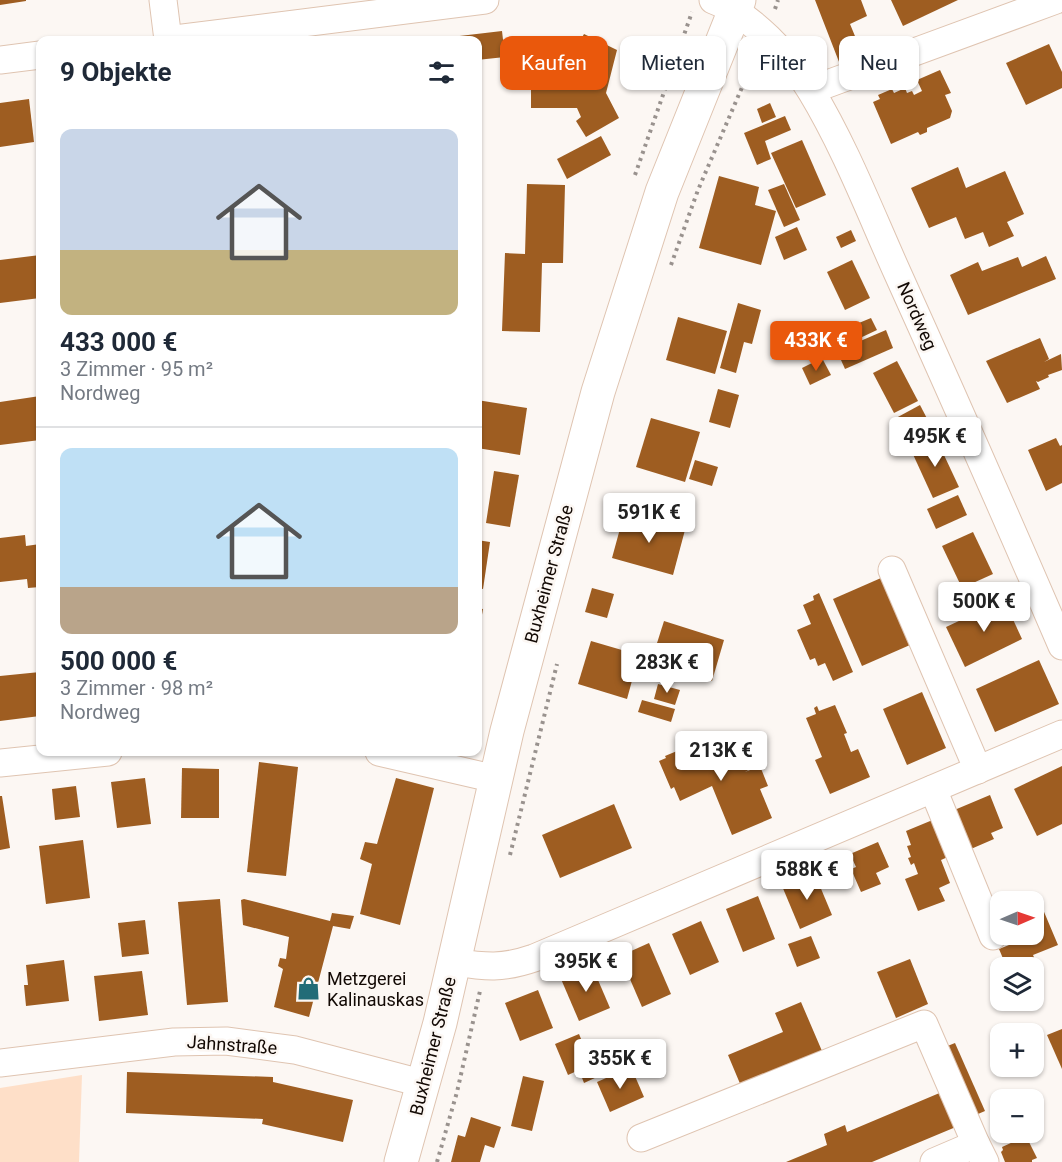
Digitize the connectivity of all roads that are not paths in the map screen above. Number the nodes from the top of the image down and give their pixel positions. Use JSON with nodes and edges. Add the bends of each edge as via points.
{"nodes":[{"id":1,"x":163,"y":0,"type":"edge"},
{"id":2,"x":485,"y":0,"type":"edge"},
{"id":3,"x":1056,"y":0,"type":"edge"},
{"id":4,"x":720,"y":5,"type":"edge"},
{"id":5,"x":167,"y":36,"type":"edge"},
{"id":6,"x":199,"y":36,"type":"edge"},
{"id":7,"x":767,"y":36,"type":"edge"},
{"id":8,"x":36,"y":56,"type":"edge"},
{"id":9,"x":0,"y":60,"type":"edge"},
{"id":10,"x":827,"y":84,"type":"edge"},
{"id":11,"x":811,"y":90,"type":"edge"},
{"id":12,"x":891,"y":570,"type":"dead end"},
{"id":13,"x":1062,"y":646,"type":"edge"},
{"id":14,"x":1062,"y":734,"type":"edge"},
{"id":15,"x":69,"y":756,"type":"edge"},
{"id":16,"x":396,"y":756,"type":"edge"},
{"id":17,"x":0,"y":763,"type":"edge"},
{"id":18,"x":978,"y":770,"type":"junction"},
{"id":19,"x":496,"y":779,"type":"junction"},
{"id":20,"x":933,"y":789,"type":"junction"},
{"id":21,"x":990,"y":929,"type":"edge"},
{"id":22,"x":469,"y":964,"type":"junction"},
{"id":23,"x":0,"y":1063,"type":"edge"},
{"id":24,"x":424,"y":1084,"type":"junction"},
{"id":25,"x":641,"y":1138,"type":"dead end"},
{"id":26,"x":980,"y":1153,"type":"edge"},
{"id":27,"x":401,"y":1162,"type":"edge"},
{"id":28,"x":934,"y":1162,"type":"edge"}],
"edges":[{"from":1,"to":5,"type":"street"},
{"from":2,"to":6,"type":"street"},
{"from":3,"to":10,"type":"street"},
{"from":4,"to":7,"type":"street","name":"Nordweg"},
{"from":4,"to":19,"type":"main road","name":"Buxheimer Straße","via":[[595,403]]},
{"from":8,"to":9,"type":"street"},
{"from":11,"to":13,"type":"street","name":"Nordweg","via":[[956,403]]},
{"from":12,"to":18,"type":"street"},
{"from":14,"to":18,"type":"street"},
{"from":15,"to":17,"type":"street"},
{"from":16,"to":19,"type":"street"},
{"from":18,"to":20,"type":"street"},
{"from":19,"to":22,"type":"main road","name":"Buxheimer Straße"},
{"from":20,"to":21,"type":"street"},
{"from":20,"to":22,"type":"street","via":[[534,958],[516,964]]},
{"from":22,"to":24,"type":"main road","name":"Buxheimer Straße"},
{"from":23,"to":24,"type":"street","name":"Jahnstraße","via":[[174,1042],[226,1041],[295,1050]]},
{"from":24,"to":27,"type":"main road","name":"Buxheimer Straße"},
{"from":25,"to":26,"type":"street","via":[[924,1024]]},
{"from":26,"to":28,"type":"street"}]}
